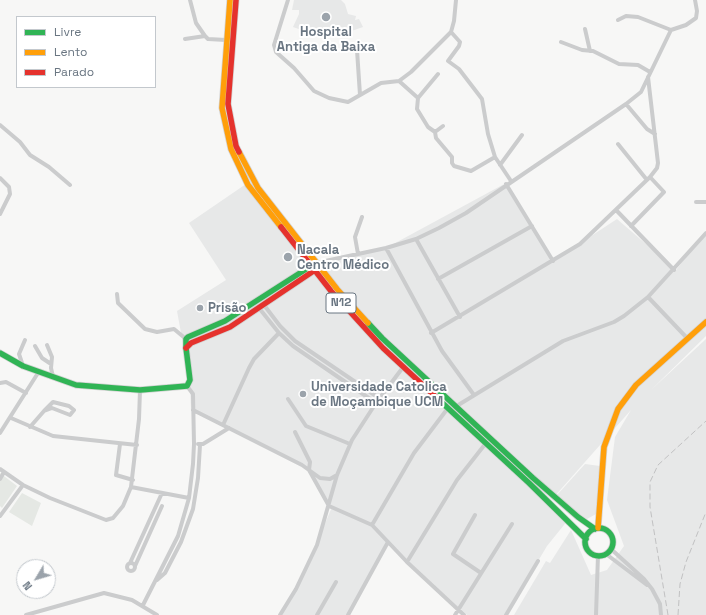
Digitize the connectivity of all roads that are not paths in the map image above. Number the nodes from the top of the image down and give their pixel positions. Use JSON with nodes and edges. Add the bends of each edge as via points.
{"nodes":[{"id":1,"x":190,"y":0,"type":"edge"},
{"id":2,"x":230,"y":0,"type":"edge"},
{"id":3,"x":236,"y":0,"type":"edge"},
{"id":4,"x":288,"y":0,"type":"edge"},
{"id":5,"x":456,"y":0,"type":"edge"},
{"id":6,"x":695,"y":0,"type":"edge"},
{"id":7,"x":618,"y":20,"type":"dead end"},
{"id":8,"x":585,"y":29,"type":"dead end"},
{"id":9,"x":671,"y":30,"type":"junction"},
{"id":10,"x":451,"y":32,"type":"junction"},
{"id":11,"x":205,"y":36,"type":"junction"},
{"id":12,"x":185,"y":39,"type":"dead end"},
{"id":13,"x":226,"y":40,"type":"junction"},
{"id":14,"x":561,"y":42,"type":"dead end"},
{"id":15,"x":357,"y":50,"type":"dead end"},
{"id":16,"x":590,"y":51,"type":"junction"},
{"id":17,"x":438,"y":74,"type":"dead end"},
{"id":18,"x":649,"y":74,"type":"junction"},
{"id":19,"x":399,"y":81,"type":"junction"},
{"id":20,"x":360,"y":95,"type":"junction"},
{"id":21,"x":418,"y":98,"type":"junction"},
{"id":22,"x":626,"y":104,"type":"junction"},
{"id":23,"x":0,"y":125,"type":"edge"},
{"id":24,"x":443,"y":126,"type":"dead end"},
{"id":25,"x":435,"y":132,"type":"junction"},
{"id":26,"x":655,"y":134,"type":"junction"},
{"id":27,"x":522,"y":135,"type":"dead end"},
{"id":28,"x":618,"y":144,"type":"dead end"},
{"id":29,"x":495,"y":157,"type":"junction"},
{"id":30,"x":500,"y":165,"type":"junction"},
{"id":31,"x":0,"y":178,"type":"edge"},
{"id":32,"x":648,"y":178,"type":"junction"},
{"id":33,"x":511,"y":181,"type":"junction"},
{"id":34,"x":506,"y":184,"type":"junction"},
{"id":35,"x":70,"y":185,"type":"dead end"},
{"id":36,"x":696,"y":202,"type":"dead end"},
{"id":37,"x":706,"y":202,"type":"edge"},
{"id":38,"x":616,"y":210,"type":"junction"},
{"id":39,"x":0,"y":214,"type":"edge"},
{"id":40,"x":362,"y":217,"type":"dead end"},
{"id":41,"x":532,"y":226,"type":"junction"},
{"id":42,"x":631,"y":226,"type":"junction"},
{"id":43,"x":706,"y":233,"type":"edge"},
{"id":44,"x":416,"y":239,"type":"junction"},
{"id":45,"x":386,"y":248,"type":"junction"},
{"id":46,"x":358,"y":254,"type":"junction"},
{"id":47,"x":553,"y":261,"type":"junction"},
{"id":48,"x":315,"y":267,"type":"junction"},
{"id":49,"x":674,"y":270,"type":"junction"},
{"id":50,"x":438,"y":279,"type":"junction"},
{"id":51,"x":117,"y":294,"type":"dead end"},
{"id":52,"x":648,"y":297,"type":"junction"},
{"id":53,"x":262,"y":306,"type":"junction"},
{"id":54,"x":460,"y":317,"type":"junction"},
{"id":55,"x":706,"y":322,"type":"edge"},
{"id":56,"x":279,"y":333,"type":"junction"},
{"id":57,"x":431,"y":333,"type":"junction"},
{"id":58,"x":687,"y":338,"type":"junction"},
{"id":59,"x":186,"y":339,"type":"junction"},
{"id":60,"x":24,"y":340,"type":"dead end"},
{"id":61,"x":48,"y":345,"type":"dead end"},
{"id":62,"x":36,"y":346,"type":"dead end"},
{"id":63,"x":186,"y":348,"type":"junction"},
{"id":64,"x":0,"y":353,"type":"edge"},
{"id":65,"x":407,"y":363,"type":"junction"},
{"id":66,"x":51,"y":364,"type":"junction"},
{"id":67,"x":23,"y":366,"type":"junction"},
{"id":68,"x":402,"y":368,"type":"junction"},
{"id":69,"x":38,"y":372,"type":"junction"},
{"id":70,"x":53,"y":378,"type":"junction"},
{"id":71,"x":0,"y":383,"type":"edge"},
{"id":72,"x":187,"y":386,"type":"junction"},
{"id":73,"x":140,"y":390,"type":"junction"},
{"id":74,"x":26,"y":393,"type":"junction"},
{"id":75,"x":474,"y":395,"type":"junction"},
{"id":76,"x":379,"y":398,"type":"junction"},
{"id":77,"x":288,"y":399,"type":"dead end"},
{"id":78,"x":376,"y":403,"type":"junction"},
{"id":79,"x":451,"y":408,"type":"junction"},
{"id":80,"x":193,"y":410,"type":"junction"},
{"id":81,"x":44,"y":411,"type":"junction"},
{"id":82,"x":11,"y":418,"type":"junction"},
{"id":83,"x":223,"y":425,"type":"junction"},
{"id":84,"x":30,"y":427,"type":"junction"},
{"id":85,"x":229,"y":428,"type":"junction"},
{"id":86,"x":295,"y":432,"type":"dead end"},
{"id":87,"x":0,"y":433,"type":"edge"},
{"id":88,"x":486,"y":443,"type":"junction"},
{"id":89,"x":120,"y":444,"type":"junction"},
{"id":90,"x":194,"y":444,"type":"junction"},
{"id":91,"x":350,"y":444,"type":"junction"},
{"id":92,"x":136,"y":445,"type":"junction"},
{"id":93,"x":200,"y":445,"type":"junction"},
{"id":94,"x":0,"y":469,"type":"edge"},
{"id":95,"x":309,"y":470,"type":"junction"},
{"id":96,"x":4,"y":472,"type":"junction"},
{"id":97,"x":337,"y":474,"type":"junction"},
{"id":98,"x":0,"y":479,"type":"edge"},
{"id":99,"x":132,"y":480,"type":"junction"},
{"id":100,"x":531,"y":480,"type":"junction"},
{"id":101,"x":23,"y":485,"type":"junction"},
{"id":102,"x":131,"y":487,"type":"junction"},
{"id":103,"x":162,"y":493,"type":"junction"},
{"id":104,"x":189,"y":498,"type":"junction"},
{"id":105,"x":162,"y":506,"type":"dead end"},
{"id":106,"x":329,"y":506,"type":"junction"},
{"id":107,"x":475,"y":515,"type":"dead end"},
{"id":108,"x":0,"y":516,"type":"edge"},
{"id":109,"x":512,"y":524,"type":"dead end"},
{"id":110,"x":372,"y":525,"type":"junction"},
{"id":111,"x":596,"y":528,"type":"junction"},
{"id":112,"x":586,"y":539,"type":"junction"},
{"id":113,"x":388,"y":542,"type":"junction"},
{"id":114,"x":611,"y":549,"type":"junction"},
{"id":115,"x":606,"y":554,"type":"junction"},
{"id":116,"x":598,"y":555,"type":"junction"},
{"id":117,"x":538,"y":561,"type":"dead end"},
{"id":118,"x":407,"y":562,"type":"junction"},
{"id":119,"x":130,"y":563,"type":"junction"},
{"id":120,"x":135,"y":566,"type":"junction"},
{"id":121,"x":481,"y":573,"type":"junction"},
{"id":122,"x":155,"y":582,"type":"junction"},
{"id":123,"x":336,"y":582,"type":"dead end"},
{"id":124,"x":652,"y":589,"type":"junction"},
{"id":125,"x":143,"y":605,"type":"junction"},
{"id":126,"x":458,"y":609,"type":"junction"},
{"id":127,"x":26,"y":615,"type":"edge"},
{"id":128,"x":157,"y":615,"type":"edge"},
{"id":129,"x":280,"y":615,"type":"edge"},
{"id":130,"x":317,"y":615,"type":"edge"},
{"id":131,"x":348,"y":615,"type":"edge"},
{"id":132,"x":454,"y":615,"type":"edge"},
{"id":133,"x":464,"y":615,"type":"edge"},
{"id":134,"x":506,"y":615,"type":"edge"},
{"id":135,"x":596,"y":615,"type":"edge"},
{"id":136,"x":661,"y":615,"type":"edge"}],
"edges":[{"from":1,"to":11,"type":"street","via":[[196,23]]},
{"from":2,"to":13,"type":"main road","number":"N12"},
{"from":3,"to":48,"type":"main road","number":"N12","via":[[228,104],[236,146],[258,188]]},
{"from":4,"to":20,"type":"street","via":[[274,45],[276,52],[318,93],[345,101],[352,101]]},
{"from":5,"to":10,"type":"street"},
{"from":6,"to":9,"type":"street","via":[[696,18]]},
{"from":7,"to":9,"type":"street","via":[[626,16],[638,17]]},
{"from":8,"to":16,"type":"street"},
{"from":9,"to":18,"type":"street"},
{"from":10,"to":19,"type":"street"},
{"from":10,"to":29,"type":"street","via":[[460,42],[448,61],[459,69],[482,100]]},
{"from":11,"to":12,"type":"street"},
{"from":11,"to":13,"type":"street","via":[[208,39]]},
{"from":13,"to":48,"type":"main road","number":"N12","via":[[222,108],[231,149],[248,185]]},
{"from":14,"to":16,"type":"street"},
{"from":15,"to":20,"type":"street"},
{"from":16,"to":18,"type":"street","via":[[619,64],[638,65]]},
{"from":17,"to":21,"type":"street"},
{"from":18,"to":22,"type":"street","via":[[641,92]]},
{"from":18,"to":26,"type":"street"},
{"from":19,"to":20,"type":"street","via":[[381,83]]},
{"from":19,"to":21,"type":"street"},
{"from":21,"to":25,"type":"street","via":[[417,109],[425,124]]},
{"from":22,"to":26,"type":"street","via":[[646,129]]},
{"from":22,"to":33,"type":"street"},
{"from":23,"to":35,"type":"street","via":[[20,142],[30,155]]},
{"from":24,"to":25,"type":"street"},
{"from":25,"to":29,"type":"street","via":[[436,138],[452,157],[454,166],[472,171]]},
{"from":26,"to":32,"type":"street","via":[[658,166]]},
{"from":27,"to":30,"type":"street"},
{"from":28,"to":32,"type":"street"},
{"from":29,"to":30,"type":"street"},
{"from":30,"to":33,"type":"street"},
{"from":31,"to":39,"type":"street","via":[[9,187],[10,194]]},
{"from":32,"to":38,"type":"street"},
{"from":32,"to":42,"type":"street","via":[[664,192]]},
{"from":33,"to":34,"type":"street"},
{"from":34,"to":41,"type":"street"},
{"from":34,"to":44,"type":"street","via":[[459,217]]},
{"from":36,"to":37,"type":"street"},
{"from":38,"to":42,"type":"street"},
{"from":38,"to":47,"type":"street","via":[[589,236]]},
{"from":40,"to":46,"type":"street","via":[[355,237]]},
{"from":41,"to":47,"type":"street"},
{"from":41,"to":50,"type":"street"},
{"from":42,"to":49,"type":"street"},
{"from":43,"to":49,"type":"street"},
{"from":44,"to":45,"type":"street"},
{"from":44,"to":50,"type":"street"},
{"from":45,"to":46,"type":"street"},
{"from":45,"to":57,"type":"street"},
{"from":46,"to":48,"type":"street","via":[[326,261]]},
{"from":47,"to":54,"type":"street"},
{"from":48,"to":53,"type":"main road"},
{"from":48,"to":59,"type":"main road","via":[[225,321]]},
{"from":48,"to":65,"type":"main road","number":"N12"},
{"from":48,"to":68,"type":"main road","number":"N12","via":[[350,313]]},
{"from":49,"to":52,"type":"street"},
{"from":50,"to":54,"type":"street"},
{"from":51,"to":59,"type":"street","via":[[117,302],[145,329],[157,332],[174,329]]},
{"from":52,"to":58,"type":"street"},
{"from":52,"to":75,"type":"street","via":[[619,320],[563,341]]},
{"from":53,"to":56,"type":"street"},
{"from":53,"to":63,"type":"main road","via":[[230,327]]},
{"from":53,"to":76,"type":"street","via":[[295,341]]},
{"from":54,"to":57,"type":"street"},
{"from":55,"to":58,"type":"main road"},
{"from":56,"to":78,"type":"street","via":[[293,346]]},
{"from":56,"to":83,"type":"street","via":[[254,359]]},
{"from":57,"to":75,"type":"street","via":[[451,366]]},
{"from":58,"to":111,"type":"main road","via":[[636,385],[618,409],[603,454]]},
{"from":59,"to":63,"type":"main road"},
{"from":60,"to":67,"type":"street","via":[[19,354]]},
{"from":61,"to":66,"type":"street","via":[[52,357]]},
{"from":62,"to":66,"type":"street","via":[[42,358]]},
{"from":63,"to":72,"type":"main road","via":[[190,380]]},
{"from":64,"to":67,"type":"main road"},
{"from":65,"to":68,"type":"street"},
{"from":65,"to":79,"type":"main road","number":"N12"},
{"from":66,"to":70,"type":"street"},
{"from":67,"to":69,"type":"main road"},
{"from":68,"to":76,"type":"street"},
{"from":68,"to":79,"type":"main road","number":"N12"},
{"from":69,"to":70,"type":"main road"},
{"from":69,"to":74,"type":"street"},
{"from":70,"to":73,"type":"main road","via":[[76,386]]},
{"from":71,"to":74,"type":"street","via":[[6,382]]},
{"from":72,"to":73,"type":"main road"},
{"from":72,"to":80,"type":"street","via":[[193,394]]},
{"from":73,"to":92,"type":"street"},
{"from":74,"to":82,"type":"street"},
{"from":75,"to":79,"type":"street"},
{"from":76,"to":78,"type":"street"},
{"from":77,"to":91,"type":"street","via":[[306,426]]},
{"from":78,"to":91,"type":"street"},
{"from":79,"to":88,"type":"main road","number":"N12"},
{"from":79,"to":100,"type":"main road","number":"N12"},
{"from":79,"to":110,"type":"street","via":[[414,453]]},
{"from":80,"to":83,"type":"street"},
{"from":80,"to":90,"type":"street"},
{"from":81,"to":81,"type":"street","via":[[55,402],[74,410],[70,415],[52,408]]},
{"from":81,"to":84,"type":"street"},
{"from":82,"to":84,"type":"street"},
{"from":82,"to":87,"type":"street"},
{"from":83,"to":85,"type":"street"},
{"from":84,"to":89,"type":"street","via":[[53,436]]},
{"from":85,"to":93,"type":"street"},
{"from":85,"to":95,"type":"street"},
{"from":86,"to":95,"type":"street","via":[[310,462]]},
{"from":88,"to":100,"type":"main road","number":"N12"},
{"from":88,"to":118,"type":"street","via":[[457,480]]},
{"from":89,"to":92,"type":"street"},
{"from":89,"to":99,"type":"street","via":[[116,475]]},
{"from":90,"to":93,"type":"street"},
{"from":90,"to":104,"type":"street"},
{"from":91,"to":97,"type":"street"},
{"from":92,"to":99,"type":"street"},
{"from":93,"to":122,"type":"street","via":[[198,478],[191,514],[181,542],[165,573]]},
{"from":94,"to":96,"type":"street"},
{"from":95,"to":97,"type":"street","via":[[323,479],[330,479]]},
{"from":95,"to":106,"type":"street"},
{"from":96,"to":98,"type":"street"},
{"from":96,"to":101,"type":"street"},
{"from":97,"to":106,"type":"street"},
{"from":99,"to":102,"type":"street"},
{"from":100,"to":111,"type":"main road","number":"N12"},
{"from":100,"to":112,"type":"main road","number":"N12"},
{"from":101,"to":102,"type":"street","via":[[106,520],[113,518],[123,506]]},
{"from":101,"to":108,"type":"street"},
{"from":102,"to":103,"type":"street"},
{"from":103,"to":104,"type":"street"},
{"from":103,"to":119,"type":"street"},
{"from":104,"to":122,"type":"street","via":[[178,536]]},
{"from":105,"to":120,"type":"street"},
{"from":106,"to":110,"type":"street"},
{"from":106,"to":129,"type":"street","via":[[317,545]]},
{"from":107,"to":121,"type":"street","via":[[453,554]]},
{"from":109,"to":121,"type":"street"},
{"from":110,"to":113,"type":"street"},
{"from":111,"to":112,"type":"main road"},
{"from":111,"to":114,"type":"main road","via":[[604,529],[610,534],[613,540]]},
{"from":112,"to":116,"type":"main road","via":[[589,551]]},
{"from":113,"to":118,"type":"street"},
{"from":113,"to":131,"type":"street"},
{"from":114,"to":115,"type":"main road"},
{"from":114,"to":124,"type":"street"},
{"from":115,"to":116,"type":"main road"},
{"from":115,"to":124,"type":"street"},
{"from":116,"to":135,"type":"street"},
{"from":117,"to":134,"type":"street"},
{"from":118,"to":126,"type":"street"},
{"from":119,"to":120,"type":"street"},
{"from":119,"to":120,"type":"street","via":[[127,566],[129,570],[133,570]]},
{"from":121,"to":126,"type":"street"},
{"from":122,"to":125,"type":"street"},
{"from":123,"to":130,"type":"street"},
{"from":124,"to":136,"type":"street","via":[[660,604]]},
{"from":125,"to":127,"type":"street","via":[[104,593]]},
{"from":125,"to":128,"type":"street"},
{"from":126,"to":132,"type":"street"},
{"from":126,"to":133,"type":"street"}]}
